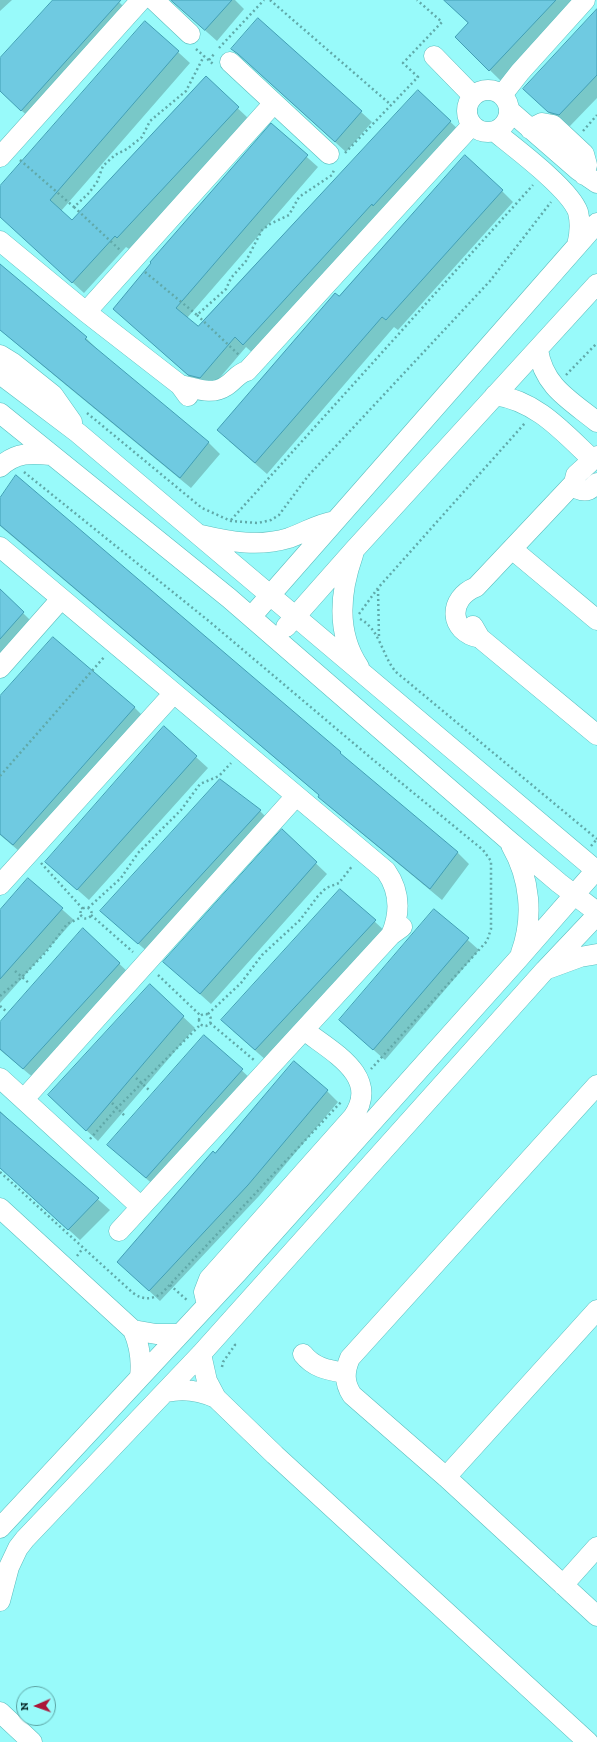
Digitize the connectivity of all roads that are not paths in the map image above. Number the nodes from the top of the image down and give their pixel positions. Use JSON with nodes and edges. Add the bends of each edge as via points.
{"nodes":[{"id":1,"x":141,"y":0,"type":"edge"},
{"id":2,"x":154,"y":0,"type":"edge"},
{"id":3,"x":585,"y":0,"type":"edge"},
{"id":4,"x":190,"y":34,"type":"road end"},
{"id":5,"x":434,"y":56,"type":"dead end"},
{"id":6,"x":230,"y":62,"type":"road end"},
{"id":7,"x":473,"y":96,"type":"junction"},
{"id":8,"x":274,"y":103,"type":"junction"},
{"id":9,"x":505,"y":103,"type":"junction"},
{"id":10,"x":472,"y":124,"type":"junction"},
{"id":11,"x":530,"y":129,"type":"junction"},
{"id":12,"x":494,"y":131,"type":"junction"},
{"id":13,"x":4,"y":153,"type":"edge"},
{"id":14,"x":333,"y":158,"type":"road end"},
{"id":15,"x":591,"y":179,"type":"edge"},
{"id":16,"x":597,"y":223,"type":"edge"},
{"id":17,"x":0,"y":241,"type":"edge"},
{"id":18,"x":576,"y":246,"type":"junction"},
{"id":19,"x":597,"y":284,"type":"edge"},
{"id":20,"x":86,"y":312,"type":"junction"},
{"id":21,"x":538,"y":350,"type":"junction"},
{"id":22,"x":0,"y":355,"type":"edge"},
{"id":23,"x":0,"y":374,"type":"edge"},
{"id":24,"x":495,"y":395,"type":"junction"},
{"id":25,"x":0,"y":413,"type":"edge"},
{"id":26,"x":597,"y":422,"type":"edge"},
{"id":27,"x":78,"y":433,"type":"junction"},
{"id":28,"x":51,"y":455,"type":"junction"},
{"id":29,"x":3,"y":459,"type":"edge"},
{"id":30,"x":587,"y":467,"type":"edge"},
{"id":31,"x":597,"y":483,"type":"edge"},
{"id":32,"x":335,"y":521,"type":"junction"},
{"id":33,"x":198,"y":535,"type":"junction"},
{"id":34,"x":0,"y":547,"type":"edge"},
{"id":35,"x":356,"y":549,"type":"junction"},
{"id":36,"x":512,"y":549,"type":"junction"},
{"id":37,"x":270,"y":595,"type":"junction"},
{"id":38,"x":61,"y":599,"type":"junction"},
{"id":39,"x":251,"y":617,"type":"junction"},
{"id":40,"x":295,"y":617,"type":"junction"},
{"id":41,"x":597,"y":620,"type":"edge"},
{"id":42,"x":276,"y":639,"type":"junction"},
{"id":43,"x":0,"y":668,"type":"edge"},
{"id":44,"x":365,"y":675,"type":"junction"},
{"id":45,"x":174,"y":693,"type":"junction"},
{"id":46,"x":597,"y":735,"type":"edge"},
{"id":47,"x":296,"y":796,"type":"junction"},
{"id":48,"x":507,"y":839,"type":"junction"},
{"id":49,"x":597,"y":871,"type":"edge"},
{"id":50,"x":3,"y":877,"type":"edge"},
{"id":51,"x":574,"y":895,"type":"junction"},
{"id":52,"x":597,"y":913,"type":"edge"},
{"id":53,"x":597,"y":954,"type":"edge"},
{"id":54,"x":519,"y":958,"type":"junction"},
{"id":55,"x":545,"y":970,"type":"junction"},
{"id":56,"x":304,"y":1030,"type":"junction"},
{"id":57,"x":0,"y":1078,"type":"edge"},
{"id":58,"x":597,"y":1085,"type":"edge"},
{"id":59,"x":24,"y":1099,"type":"junction"},
{"id":60,"x":141,"y":1207,"type":"junction"},
{"id":61,"x":0,"y":1208,"type":"edge"},
{"id":62,"x":119,"y":1231,"type":"dead end"},
{"id":63,"x":204,"y":1308,"type":"junction"},
{"id":64,"x":597,"y":1310,"type":"edge"},
{"id":65,"x":134,"y":1330,"type":"junction"},
{"id":66,"x":180,"y":1334,"type":"junction"},
{"id":67,"x":201,"y":1354,"type":"junction"},
{"id":68,"x":303,"y":1354,"type":"dead end"},
{"id":69,"x":345,"y":1373,"type":"junction"},
{"id":70,"x":140,"y":1377,"type":"junction"},
{"id":71,"x":166,"y":1392,"type":"junction"},
{"id":72,"x":216,"y":1398,"type":"junction"},
{"id":73,"x":446,"y":1477,"type":"junction"},
{"id":74,"x":0,"y":1528,"type":"edge"},
{"id":75,"x":597,"y":1547,"type":"edge"},
{"id":76,"x":563,"y":1584,"type":"junction"},
{"id":77,"x":0,"y":1601,"type":"edge"},
{"id":78,"x":597,"y":1616,"type":"edge"},
{"id":79,"x":0,"y":1712,"type":"edge"},
{"id":80,"x":32,"y":1742,"type":"edge"},
{"id":81,"x":588,"y":1742,"type":"edge"}],
"edges":[{"from":1,"to":13,"type":"street"},
{"from":2,"to":4,"type":"street"},
{"from":3,"to":9,"type":"street","via":[[520,72]]},
{"from":5,"to":7,"type":"street"},
{"from":6,"to":8,"type":"street"},
{"from":7,"to":9,"type":"street","via":[[480,91],[495,91]]},
{"from":7,"to":10,"type":"street","via":[[467,110]]},
{"from":8,"to":14,"type":"street"},
{"from":8,"to":20,"type":"street"},
{"from":9,"to":11,"type":"street"},
{"from":9,"to":12,"type":"street","via":[[507,119]]},
{"from":10,"to":12,"type":"street","via":[[478,130]]},
{"from":10,"to":20,"type":"street","via":[[249,369],[226,386],[214,391],[202,391],[180,385]]},
{"from":11,"to":15,"type":"street"},
{"from":11,"to":15,"type":"street","via":[[542,123],[552,125],[580,149]]},
{"from":12,"to":18,"type":"street","via":[[573,202],[578,212],[580,229]]},
{"from":16,"to":18,"type":"street"},
{"from":17,"to":20,"type":"street"},
{"from":18,"to":32,"type":"street"},
{"from":19,"to":21,"type":"street"},
{"from":21,"to":24,"type":"street"},
{"from":21,"to":26,"type":"street","via":[[544,371],[555,387]]},
{"from":22,"to":27,"type":"street","via":[[53,395]]},
{"from":23,"to":27,"type":"street"},
{"from":24,"to":30,"type":"street","via":[[515,400],[541,413]]},
{"from":24,"to":35,"type":"street"},
{"from":25,"to":28,"type":"street"},
{"from":27,"to":33,"type":"street"},
{"from":28,"to":29,"type":"street","via":[[28,453]]},
{"from":28,"to":39,"type":"street"},
{"from":30,"to":31,"type":"street","via":[[578,489],[589,490]]},
{"from":30,"to":36,"type":"street"},
{"from":32,"to":33,"type":"street","via":[[284,539],[263,543],[239,543]]},
{"from":32,"to":37,"type":"street"},
{"from":33,"to":37,"type":"street"},
{"from":34,"to":38,"type":"street"},
{"from":35,"to":40,"type":"street"},
{"from":35,"to":44,"type":"street","via":[[345,582],[342,617],[352,653]]},
{"from":36,"to":41,"type":"street"},
{"from":36,"to":46,"type":"street","via":[[476,586],[466,616],[480,638]]},
{"from":37,"to":39,"type":"street"},
{"from":37,"to":40,"type":"street"},
{"from":38,"to":43,"type":"street"},
{"from":38,"to":45,"type":"street"},
{"from":39,"to":42,"type":"street"},
{"from":40,"to":42,"type":"street"},
{"from":40,"to":44,"type":"street"},
{"from":42,"to":48,"type":"street"},
{"from":44,"to":49,"type":"street"},
{"from":45,"to":47,"type":"street"},
{"from":45,"to":50,"type":"street","via":[[31,851]]},
{"from":47,"to":56,"type":"street","via":[[386,871],[397,897],[397,916],[391,934]]},
{"from":47,"to":59,"type":"street"},
{"from":48,"to":51,"type":"street"},
{"from":48,"to":54,"type":"street","via":[[522,868],[529,900],[528,930]]},
{"from":49,"to":51,"type":"street"},
{"from":51,"to":52,"type":"street"},
{"from":51,"to":54,"type":"street"},
{"from":52,"to":55,"type":"street"},
{"from":53,"to":55,"type":"street"},
{"from":54,"to":63,"type":"street"},
{"from":55,"to":67,"type":"street"},
{"from":56,"to":60,"type":"street"},
{"from":56,"to":63,"type":"street","via":[[355,1072],[362,1088],[361,1104],[353,1117],[209,1279],[204,1292]]},
{"from":57,"to":59,"type":"street"},
{"from":58,"to":69,"type":"street","via":[[350,1358]]},
{"from":59,"to":60,"type":"street"},
{"from":60,"to":62,"type":"street"},
{"from":61,"to":65,"type":"street"},
{"from":63,"to":66,"type":"street"},
{"from":64,"to":73,"type":"street"},
{"from":65,"to":66,"type":"street","via":[[156,1334]]},
{"from":65,"to":70,"type":"street","via":[[141,1358]]},
{"from":66,"to":70,"type":"street"},
{"from":67,"to":71,"type":"street"},
{"from":67,"to":72,"type":"street","via":[[208,1381]]},
{"from":68,"to":69,"type":"street","via":[[320,1368]]},
{"from":69,"to":73,"type":"street","via":[[352,1395]]},
{"from":70,"to":74,"type":"street"},
{"from":71,"to":72,"type":"street","via":[[192,1390]]},
{"from":71,"to":77,"type":"street","via":[[25,1539],[9,1567]]},
{"from":72,"to":81,"type":"street"},
{"from":73,"to":76,"type":"street"},
{"from":75,"to":76,"type":"street"},
{"from":76,"to":78,"type":"street"},
{"from":79,"to":80,"type":"street"}]}
